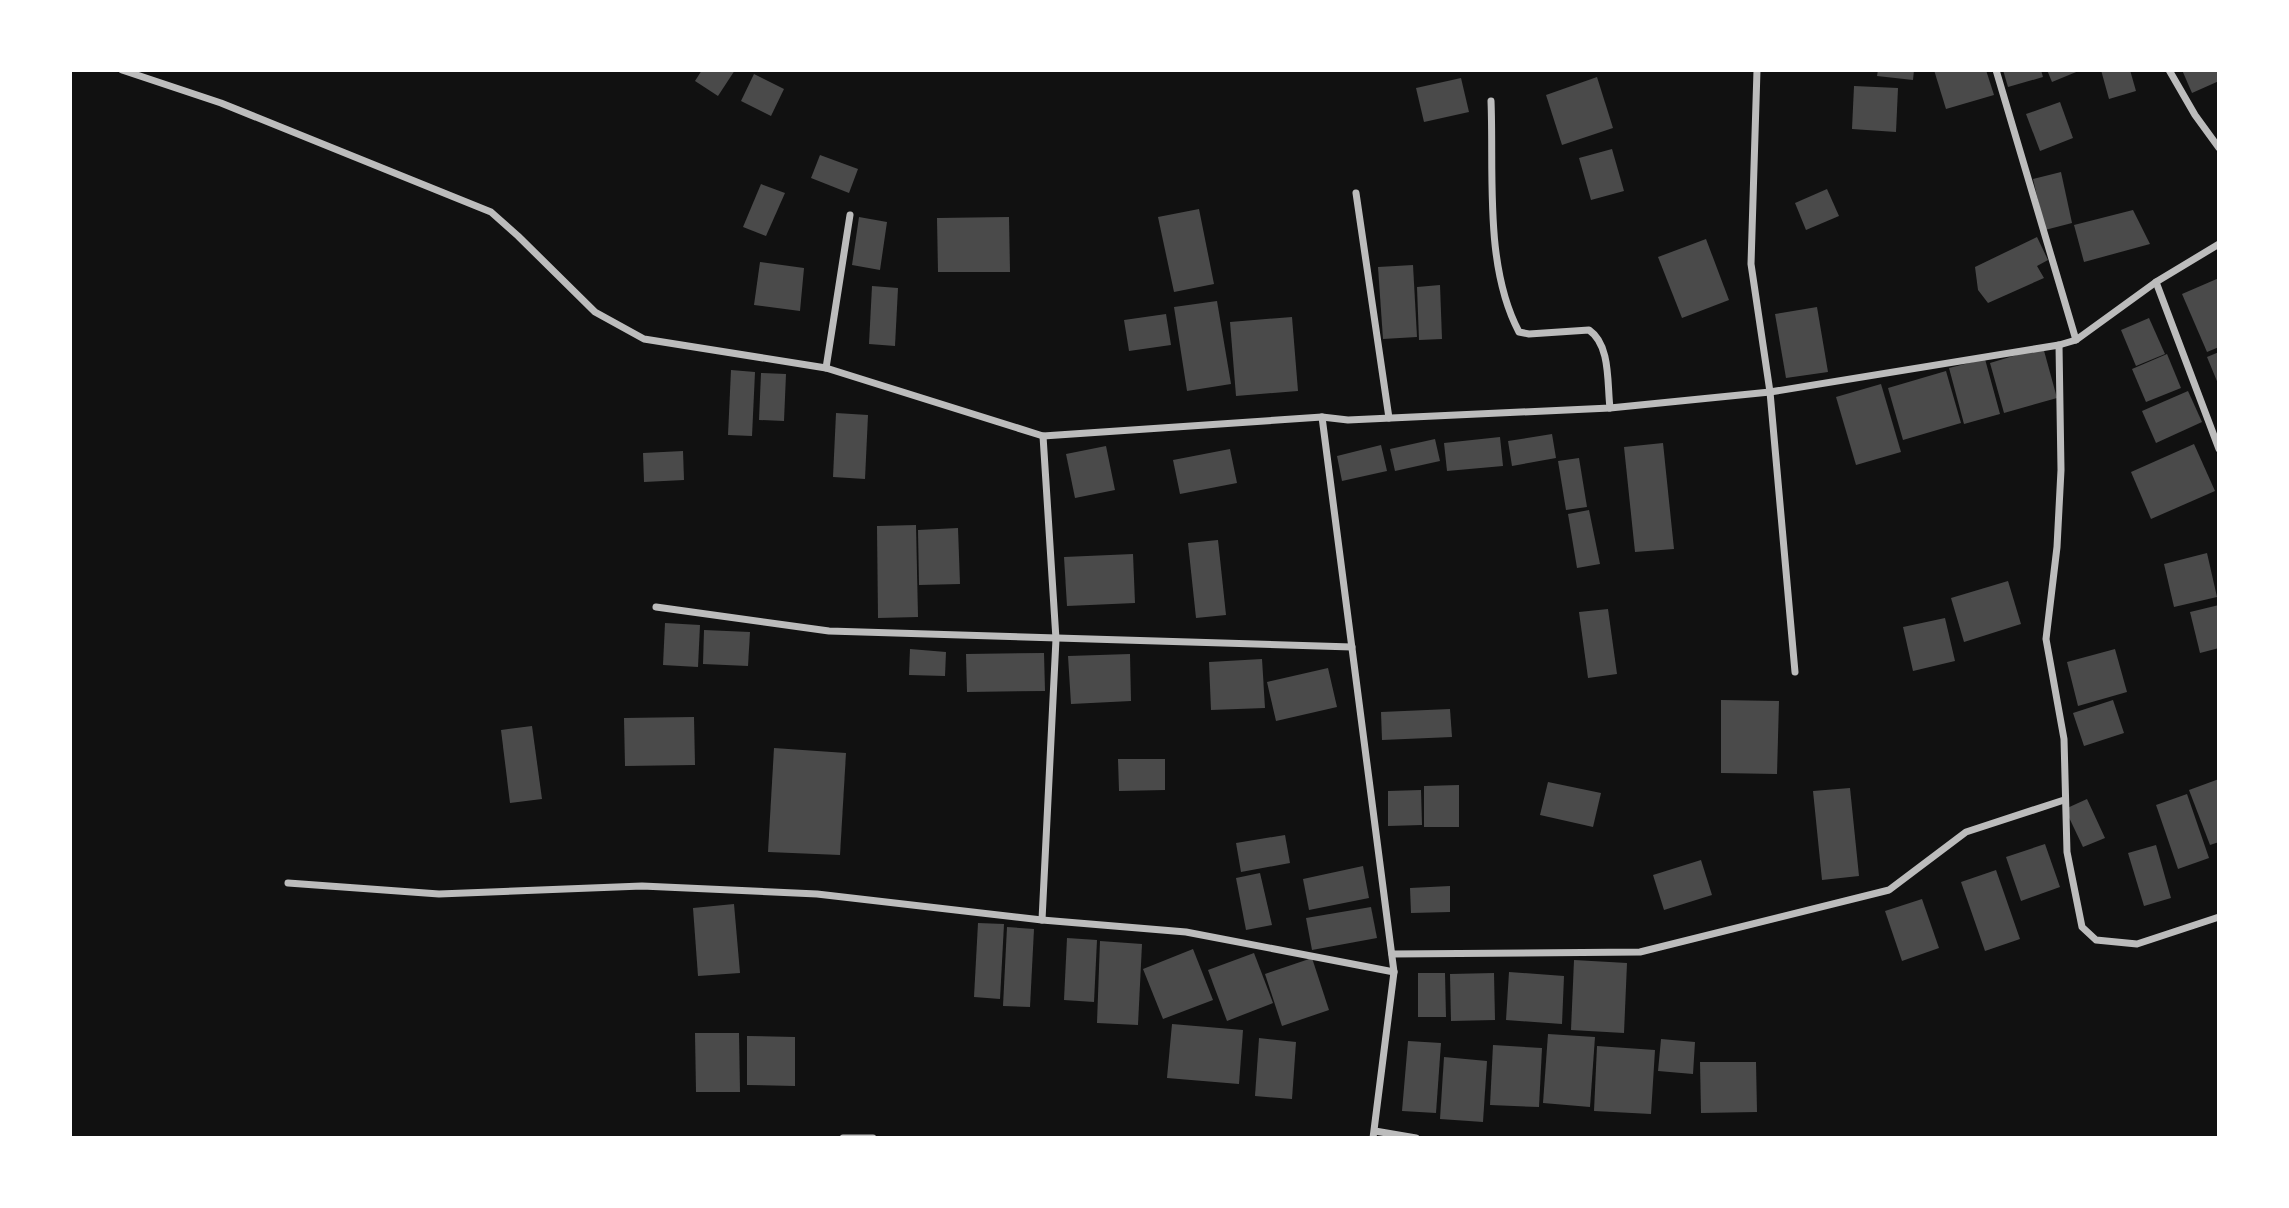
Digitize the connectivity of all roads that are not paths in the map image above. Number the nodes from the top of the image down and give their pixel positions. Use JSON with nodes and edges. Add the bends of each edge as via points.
{"nodes":[{"id":1,"x":122,"y":70,"type":"edge"},
{"id":2,"x":1757,"y":70,"type":"edge"},
{"id":3,"x":1996,"y":70,"type":"edge"},
{"id":4,"x":2169,"y":70,"type":"edge"},
{"id":5,"x":1491,"y":101,"type":"dead end"},
{"id":6,"x":2219,"y":148,"type":"edge"},
{"id":7,"x":1356,"y":192,"type":"dead end"},
{"id":8,"x":849,"y":215,"type":"dead end"},
{"id":9,"x":2219,"y":244,"type":"edge"},
{"id":10,"x":2155,"y":282,"type":"junction"},
{"id":11,"x":2076,"y":340,"type":"junction"},
{"id":12,"x":2059,"y":345,"type":"junction"},
{"id":13,"x":826,"y":368,"type":"junction"},
{"id":14,"x":1770,"y":392,"type":"junction"},
{"id":15,"x":1610,"y":408,"type":"junction"},
{"id":16,"x":1322,"y":417,"type":"junction"},
{"id":17,"x":1389,"y":418,"type":"junction"},
{"id":18,"x":1043,"y":436,"type":"junction"},
{"id":19,"x":2219,"y":449,"type":"edge"},
{"id":20,"x":656,"y":607,"type":"dead end"},
{"id":21,"x":1056,"y":639,"type":"junction"},
{"id":22,"x":1352,"y":647,"type":"junction"},
{"id":23,"x":1795,"y":672,"type":"dead end"},
{"id":24,"x":2064,"y":800,"type":"junction"},
{"id":25,"x":288,"y":883,"type":"dead end"},
{"id":26,"x":2219,"y":917,"type":"edge"},
{"id":27,"x":1042,"y":920,"type":"junction"},
{"id":28,"x":1392,"y":954,"type":"junction"},
{"id":29,"x":1394,"y":972,"type":"junction"},
{"id":30,"x":1374,"y":1134,"type":"edge"},
{"id":31,"x":843,"y":1138,"type":"edge"},
{"id":32,"x":873,"y":1138,"type":"edge"},
{"id":33,"x":1416,"y":1138,"type":"edge"}],
"edges":[{"from":1,"to":13,"type":"street","via":[[221,103],[491,212],[595,312],[643,339]]},
{"from":2,"to":14,"type":"street","via":[[1751,264]]},
{"from":3,"to":11,"type":"street"},
{"from":4,"to":6,"type":"street"},
{"from":5,"to":15,"type":"street","via":[[1492,227],[1508,311],[1519,332],[1589,330],[1596,335],[1603,349]]},
{"from":7,"to":17,"type":"street"},
{"from":8,"to":13,"type":"street"},
{"from":9,"to":10,"type":"street"},
{"from":10,"to":11,"type":"street"},
{"from":10,"to":19,"type":"street"},
{"from":11,"to":12,"type":"street"},
{"from":12,"to":14,"type":"street"},
{"from":12,"to":24,"type":"street","via":[[2061,470],[2046,639],[2064,739]]},
{"from":13,"to":18,"type":"street"},
{"from":14,"to":15,"type":"street"},
{"from":14,"to":23,"type":"street"},
{"from":15,"to":17,"type":"street"},
{"from":16,"to":17,"type":"street","via":[[1348,421]]},
{"from":16,"to":18,"type":"street"},
{"from":16,"to":22,"type":"street"},
{"from":18,"to":21,"type":"street"},
{"from":20,"to":21,"type":"street","via":[[829,631]]},
{"from":21,"to":22,"type":"street"},
{"from":21,"to":27,"type":"street"},
{"from":22,"to":28,"type":"street"},
{"from":24,"to":26,"type":"street","via":[[2067,852],[2082,927],[2096,940],[2137,944]]},
{"from":24,"to":28,"type":"street","via":[[1966,832],[1889,890],[1640,952]]},
{"from":25,"to":27,"type":"street","via":[[439,894],[642,886],[817,894]]},
{"from":27,"to":29,"type":"street","via":[[1186,932]]},
{"from":28,"to":29,"type":"street"},
{"from":29,"to":30,"type":"street"},
{"from":30,"to":33,"type":"street"},
{"from":31,"to":32,"type":"street"}]}
